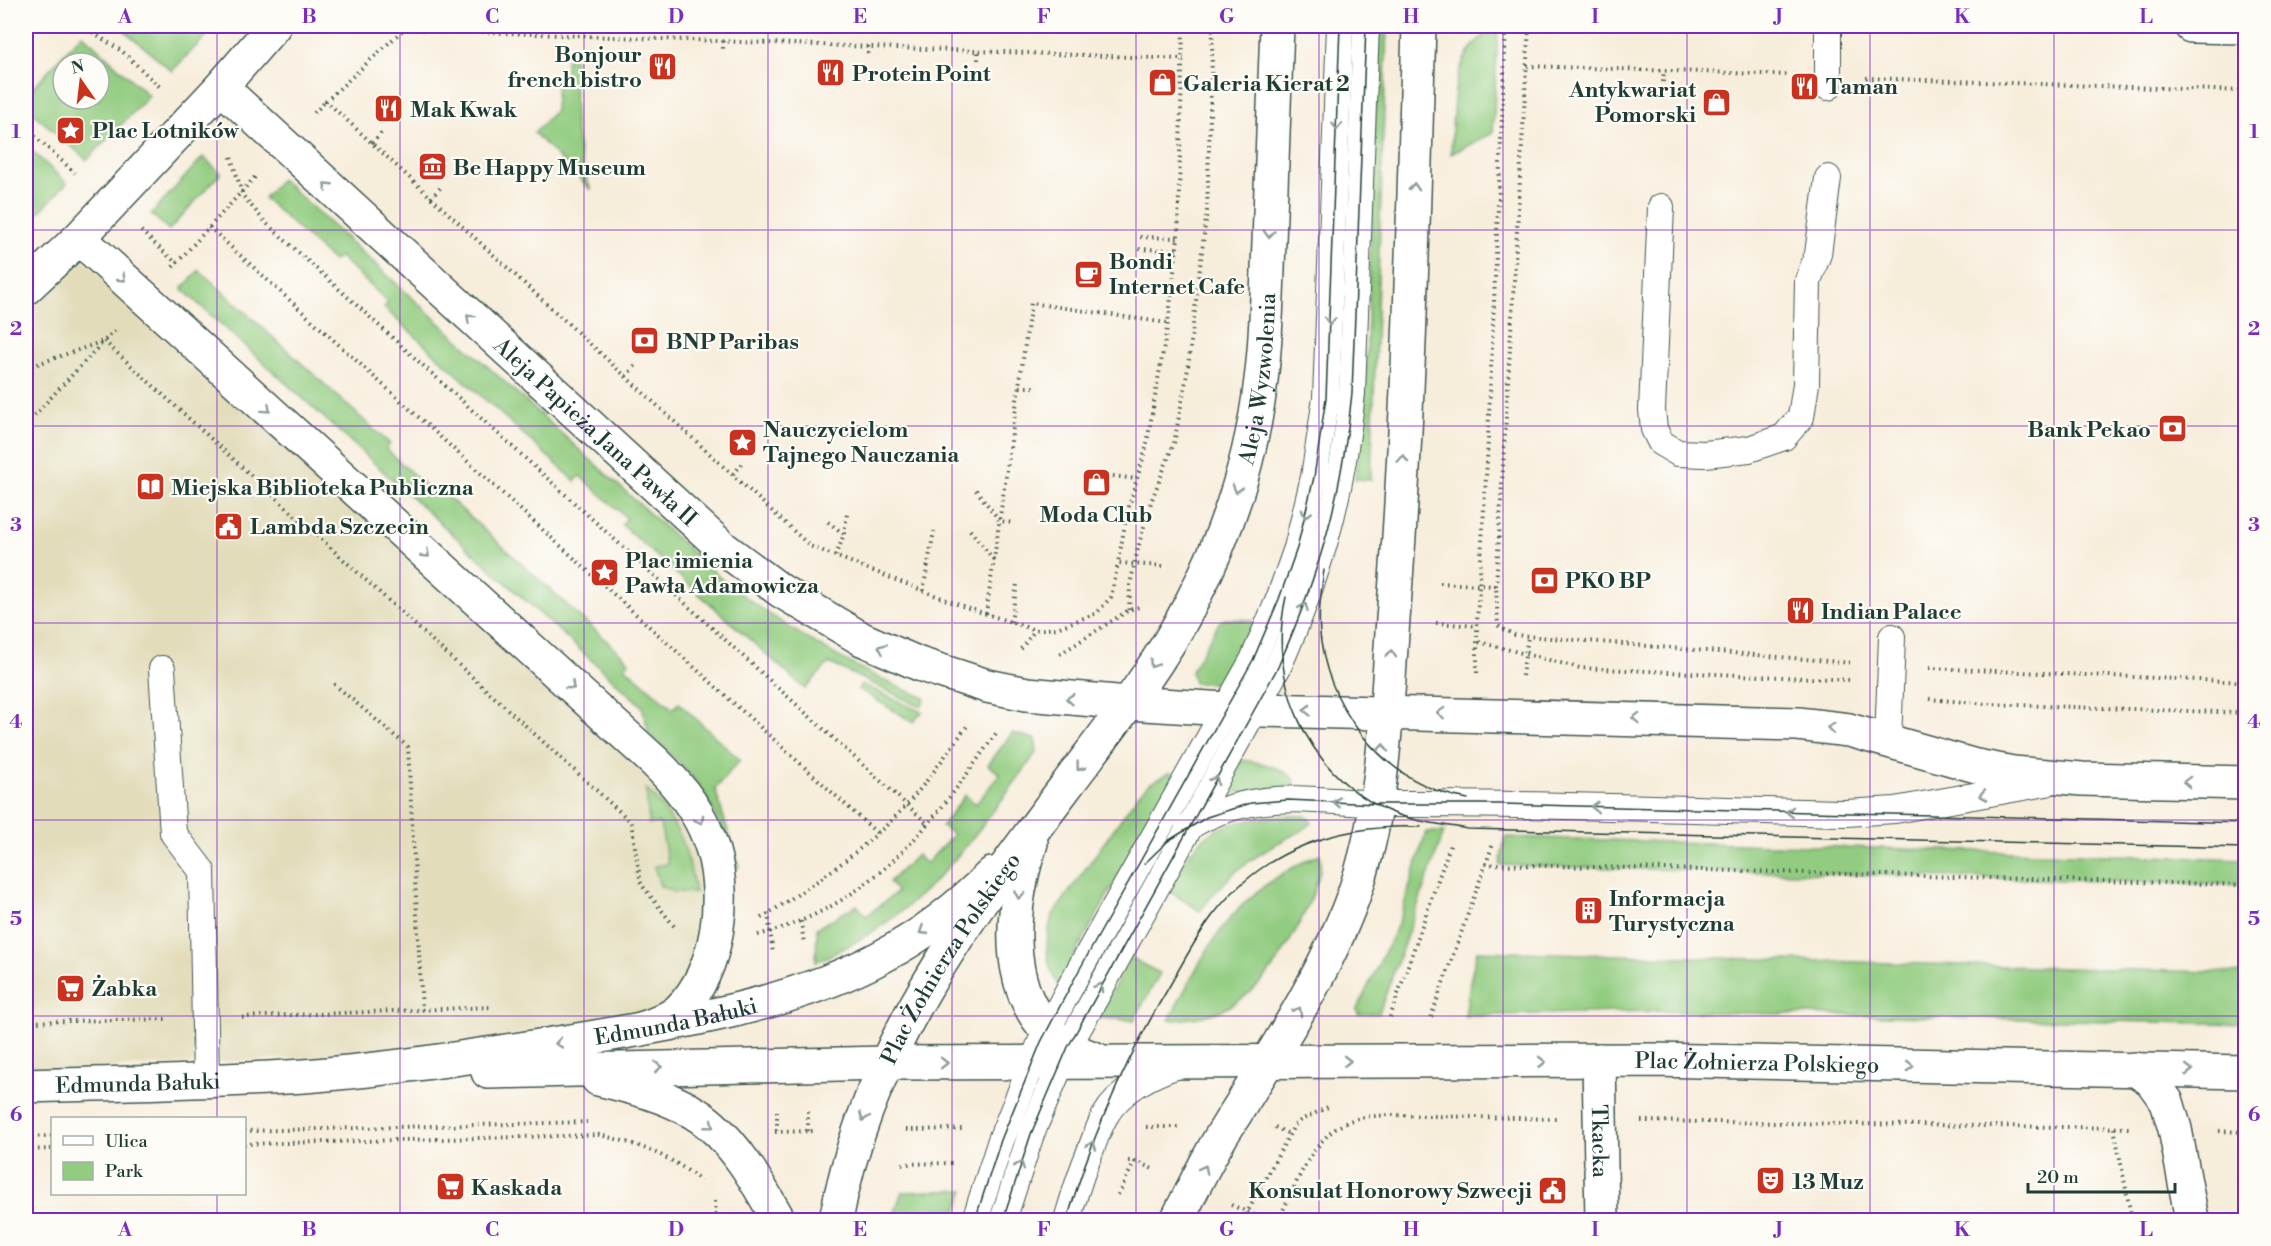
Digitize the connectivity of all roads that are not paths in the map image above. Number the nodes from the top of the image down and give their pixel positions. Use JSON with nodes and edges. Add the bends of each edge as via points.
{"nodes":[{"id":1,"x":1276,"y":26,"type":"edge"},
{"id":2,"x":1340,"y":26,"type":"edge"},
{"id":3,"x":1366,"y":26,"type":"edge"},
{"id":4,"x":1419,"y":26,"type":"edge"},
{"id":5,"x":1828,"y":26,"type":"edge"},
{"id":6,"x":2191,"y":26,"type":"edge"},
{"id":7,"x":2246,"y":27,"type":"edge"},
{"id":8,"x":274,"y":30,"type":"edge"},
{"id":9,"x":1828,"y":82,"type":"road end"},
{"id":10,"x":221,"y":87,"type":"junction"},
{"id":11,"x":1828,"y":177,"type":"dead end"},
{"id":12,"x":1661,"y":207,"type":"dead end"},
{"id":13,"x":79,"y":238,"type":"junction"},
{"id":14,"x":26,"y":288,"type":"edge"},
{"id":15,"x":1892,"y":638,"type":"dead end"},
{"id":16,"x":162,"y":669,"type":"dead end"},
{"id":17,"x":1128,"y":704,"type":"junction"},
{"id":18,"x":1241,"y":709,"type":"junction"},
{"id":19,"x":1386,"y":712,"type":"junction"},
{"id":20,"x":1888,"y":741,"type":"junction"},
{"id":21,"x":2082,"y":779,"type":"junction"},
{"id":22,"x":2246,"y":783,"type":"edge"},
{"id":23,"x":1376,"y":804,"type":"junction"},
{"id":24,"x":1041,"y":819,"type":"junction"},
{"id":25,"x":1190,"y":826,"type":"junction"},
{"id":26,"x":1115,"y":906,"type":"junction"},
{"id":27,"x":641,"y":1029,"type":"junction"},
{"id":28,"x":1052,"y":1051,"type":"junction"},
{"id":29,"x":1599,"y":1060,"type":"junction"},
{"id":30,"x":1267,"y":1061,"type":"junction"},
{"id":31,"x":1206,"y":1062,"type":"junction"},
{"id":32,"x":885,"y":1063,"type":"junction"},
{"id":33,"x":2134,"y":1069,"type":"junction"},
{"id":34,"x":537,"y":1070,"type":"junction"},
{"id":35,"x":2246,"y":1072,"type":"edge"},
{"id":36,"x":252,"y":1078,"type":"junction"},
{"id":37,"x":206,"y":1081,"type":"junction"},
{"id":38,"x":26,"y":1086,"type":"edge"},
{"id":39,"x":779,"y":1221,"type":"edge"},
{"id":40,"x":836,"y":1221,"type":"edge"},
{"id":41,"x":975,"y":1221,"type":"edge"},
{"id":42,"x":1003,"y":1221,"type":"edge"},
{"id":43,"x":1066,"y":1221,"type":"edge"},
{"id":44,"x":1177,"y":1221,"type":"edge"},
{"id":45,"x":1602,"y":1221,"type":"edge"},
{"id":46,"x":2192,"y":1221,"type":"edge"}],
"edges":[{"from":1,"to":17,"type":"street","name":"Aleja Wyzwolenia","one_way":true,"via":[[1264,350],[1251,436],[1238,486],[1208,568],[1189,608]]},
{"from":2,"to":18,"type":"lane","one_way":true,"via":[[1328,362],[1321,438],[1309,503]]},
{"from":18,"to":3,"type":"lane","one_way":true,"via":[[1292,637],[1333,517],[1347,446],[1354,366]]},
{"from":19,"to":4,"type":"street","one_way":true,"via":[[1404,440]]},
{"from":5,"to":9,"type":"lane"},
{"from":6,"to":7,"type":"street"},
{"from":8,"to":10,"type":"street"},
{"from":10,"to":13,"type":"street"},
{"from":17,"to":10,"type":"street","name":"Aleja Papieża Jana Pawła II","one_way":true,"via":[[1033,695],[987,686],[919,664],[862,639],[781,591],[699,527]]},
{"from":11,"to":12,"type":"lane","via":[[1818,254],[1808,282],[1806,384],[1801,417],[1784,436],[1749,449],[1678,453],[1661,443],[1654,429]]},
{"from":13,"to":14,"type":"street"},
{"from":13,"to":27,"type":"street","one_way":true,"via":[[666,773],[695,811],[715,856],[723,936],[688,999],[670,1017]]},
{"from":15,"to":20,"type":"lane"},
{"from":16,"to":37,"type":"lane","via":[[173,833],[202,871]]},
{"from":17,"to":18,"type":"street"},
{"from":17,"to":24,"type":"street","name":"Plac Żołnierza Polskiego","one_way":true},
{"from":19,"to":18,"type":"street","one_way":true},
{"from":25,"to":18,"type":"lane","one_way":true},
{"from":18,"to":26,"type":"lane"},
{"from":20,"to":19,"type":"street","one_way":true,"via":[[1849,730],[1798,724]]},
{"from":23,"to":19,"type":"street","one_way":true},
{"from":20,"to":21,"type":"street","via":[[1995,771]]},
{"from":22,"to":21,"type":"street","one_way":true},
{"from":21,"to":23,"type":"lane","one_way":true,"via":[[1864,813]]},
{"from":23,"to":25,"type":"lane","one_way":true,"via":[[1264,802],[1226,810]]},
{"from":30,"to":23,"type":"street","one_way":true,"via":[[1297,1015],[1340,931],[1366,854]]},
{"from":24,"to":27,"type":"street","name":"Edmunda Bałuki","one_way":true,"via":[[956,908],[886,955],[775,998]]},
{"from":24,"to":28,"type":"street","name":"Plac Żołnierza Polskiego","one_way":true,"via":[[1020,888],[1015,948],[1027,1000]]},
{"from":24,"to":32,"type":"street","name":"Plac Żołnierza Polskiego","via":[[957,937],[914,1006]]},
{"from":25,"to":26,"type":"lane","via":[[1148,859]]},
{"from":28,"to":25,"type":"lane","one_way":true},
{"from":26,"to":28,"type":"lane"},
{"from":27,"to":36,"type":"street","name":"Edmunda Bałuki","one_way":true,"via":[[412,1064]]},
{"from":28,"to":31,"type":"street","name":"Plac Żołnierza Polskiego","via":[[1109,1062]]},
{"from":32,"to":28,"type":"street","name":"Plac Żołnierza Polskiego","one_way":true},
{"from":28,"to":41,"type":"lane","via":[[1001,1140]]},
{"from":42,"to":28,"type":"lane","one_way":true,"via":[[1033,1128]]},
{"from":30,"to":29,"type":"street","name":"Plac Żołnierza Polskiego","one_way":true},
{"from":29,"to":33,"type":"street","name":"Plac Żołnierza Polskiego","one_way":true},
{"from":29,"to":45,"type":"street","name":"Tkacka"},
{"from":30,"to":31,"type":"street","name":"Plac Żołnierza Polskiego"},
{"from":44,"to":30,"type":"street","one_way":true,"via":[[1226,1127]]},
{"from":43,"to":31,"type":"lane","one_way":true,"via":[[1099,1127],[1117,1101],[1167,1069]]},
{"from":34,"to":32,"type":"street","name":"Edmunda Bałuki","one_way":true},
{"from":32,"to":40,"type":"street","one_way":true,"via":[[853,1147]]},
{"from":33,"to":35,"type":"street","name":"Plac Żołnierza Polskiego","one_way":true},
{"from":33,"to":46,"type":"street","via":[[2151,1080],[2166,1102],[2175,1129]]},
{"from":34,"to":36,"type":"street","name":"Edmunda Bałuki"},
{"from":34,"to":39,"type":"street","name":"Edmunda Bałuki","one_way":true,"via":[[629,1087],[695,1114],[721,1134],[736,1152]]},
{"from":36,"to":37,"type":"street","name":"Edmunda Bałuki"},
{"from":37,"to":38,"type":"street","name":"Edmunda Bałuki"}]}
